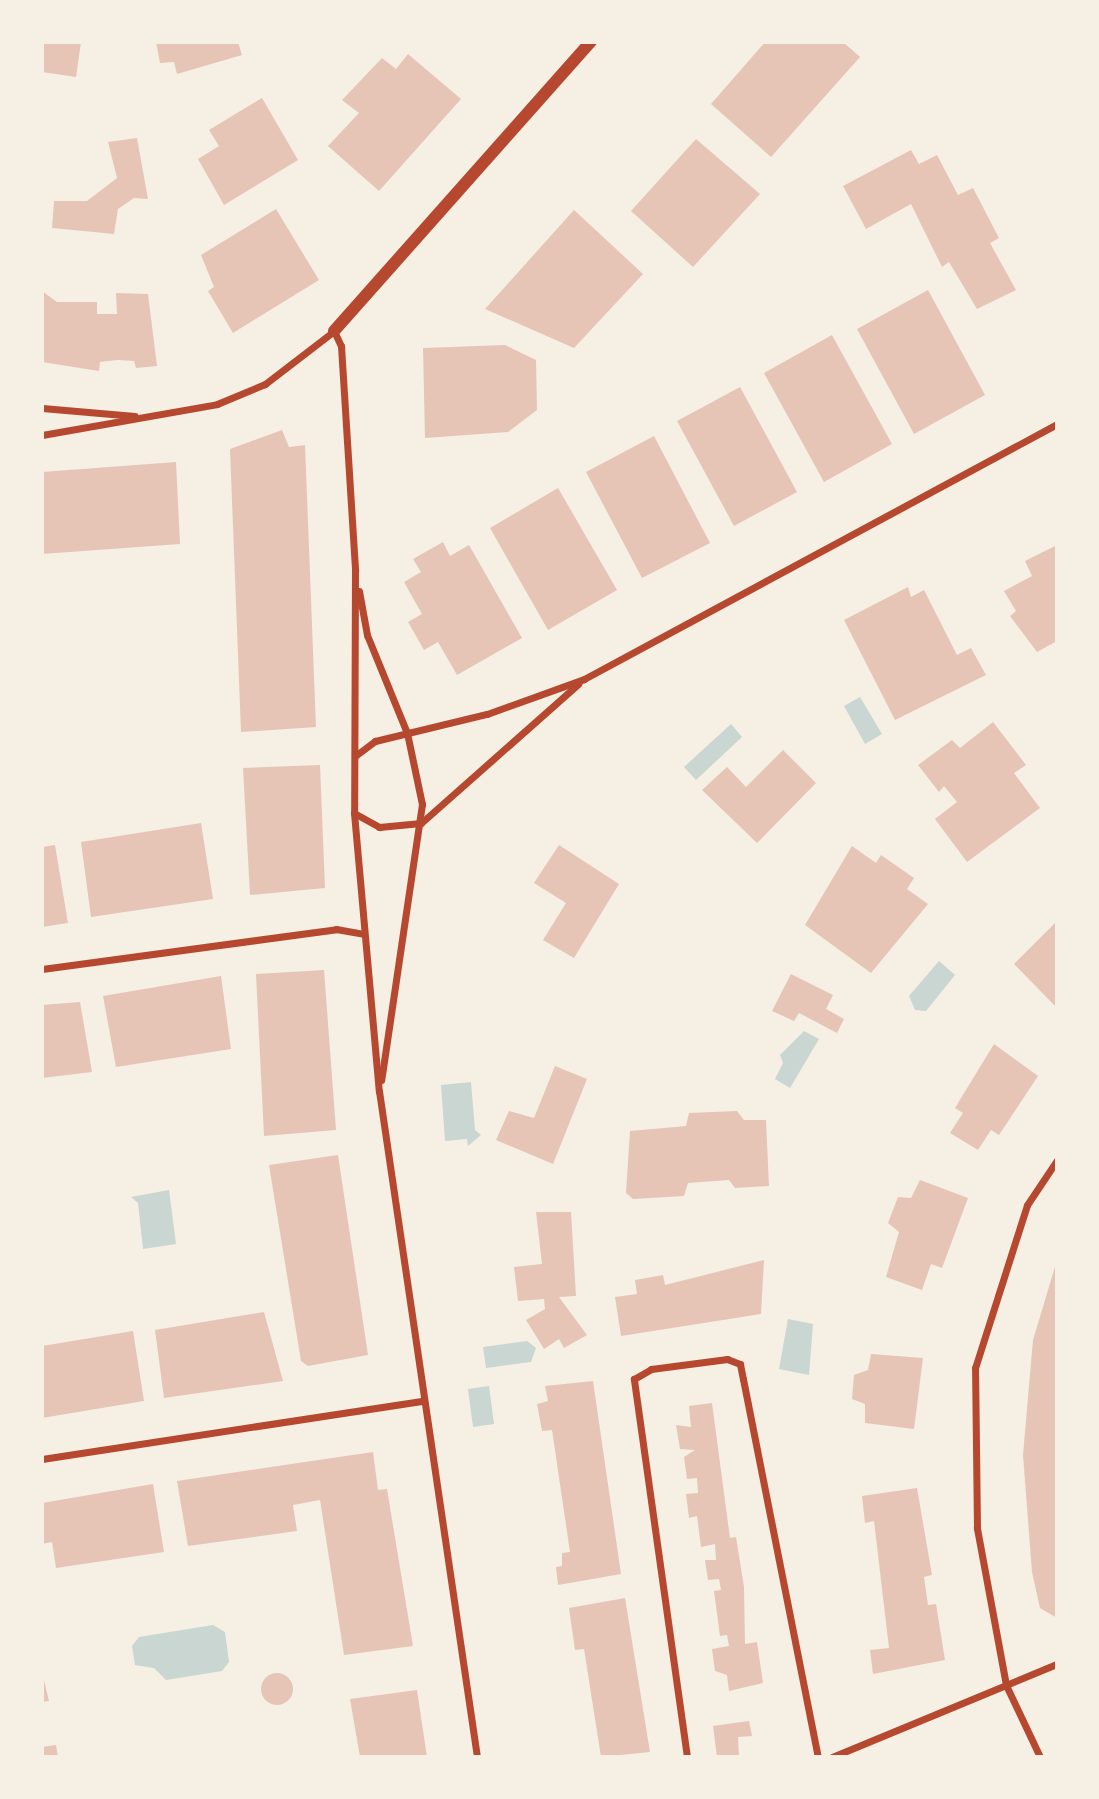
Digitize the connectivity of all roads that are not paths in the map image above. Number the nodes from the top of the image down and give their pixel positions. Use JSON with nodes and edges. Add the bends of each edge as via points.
{"nodes":[{"id":1,"x":591,"y":42,"type":"edge"},
{"id":2,"x":334,"y":331,"type":"junction"},
{"id":3,"x":42,"y":408,"type":"edge"},
{"id":4,"x":153,"y":416,"type":"junction"},
{"id":5,"x":1057,"y":424,"type":"edge"},
{"id":6,"x":42,"y":435,"type":"edge"},
{"id":7,"x":355,"y":571,"type":"junction"},
{"id":8,"x":584,"y":679,"type":"junction"},
{"id":9,"x":407,"y":733,"type":"junction"},
{"id":10,"x":355,"y":756,"type":"junction"},
{"id":11,"x":354,"y":813,"type":"junction"},
{"id":12,"x":421,"y":823,"type":"junction"},
{"id":13,"x":364,"y":934,"type":"junction"},
{"id":14,"x":42,"y":969,"type":"edge"},
{"id":15,"x":379,"y":1091,"type":"junction"},
{"id":16,"x":1057,"y":1160,"type":"edge"},
{"id":17,"x":422,"y":1401,"type":"junction"},
{"id":18,"x":42,"y":1459,"type":"edge"},
{"id":19,"x":1057,"y":1664,"type":"edge"},
{"id":20,"x":1006,"y":1685,"type":"junction"},
{"id":21,"x":477,"y":1757,"type":"edge"},
{"id":22,"x":687,"y":1757,"type":"edge"},
{"id":23,"x":818,"y":1757,"type":"edge"},
{"id":24,"x":832,"y":1757,"type":"edge"},
{"id":25,"x":1040,"y":1757,"type":"edge"}],
"edges":[{"from":1,"to":2,"type":"street"},
{"from":2,"to":4,"type":"street","via":[[265,384],[217,404]]},
{"from":2,"to":7,"type":"street","via":[[347,369]]},
{"from":3,"to":4,"type":"street"},
{"from":4,"to":6,"type":"street"},
{"from":5,"to":8,"type":"street"},
{"from":7,"to":9,"type":"street","via":[[367,635]]},
{"from":7,"to":10,"type":"street"},
{"from":8,"to":9,"type":"street","via":[[487,714]]},
{"from":8,"to":12,"type":"street"},
{"from":9,"to":10,"type":"street","via":[[375,741]]},
{"from":9,"to":12,"type":"street"},
{"from":10,"to":11,"type":"street"},
{"from":11,"to":12,"type":"street","via":[[379,827]]},
{"from":11,"to":13,"type":"street"},
{"from":12,"to":15,"type":"street"},
{"from":13,"to":14,"type":"street","via":[[336,929]]},
{"from":13,"to":15,"type":"street"},
{"from":15,"to":17,"type":"street"},
{"from":16,"to":20,"type":"street","via":[[1027,1205],[975,1367],[977,1528]]},
{"from":17,"to":18,"type":"street"},
{"from":17,"to":21,"type":"street"},
{"from":19,"to":20,"type":"street"},
{"from":20,"to":24,"type":"street"},
{"from":20,"to":25,"type":"street"},
{"from":22,"to":23,"type":"street","via":[[634,1379],[651,1368],[727,1359],[742,1372]]}]}
